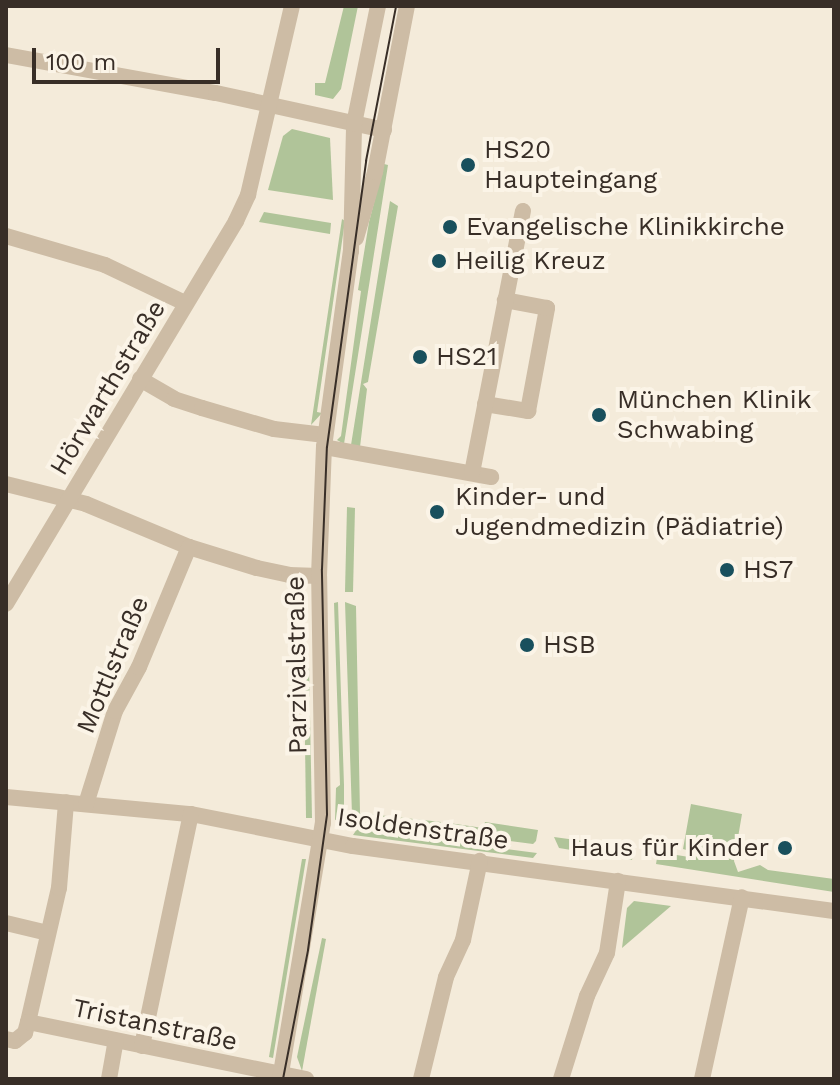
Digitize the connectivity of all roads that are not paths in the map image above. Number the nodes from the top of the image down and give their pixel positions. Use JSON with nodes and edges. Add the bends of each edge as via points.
{"nodes":[{"id":1,"x":292,"y":6,"type":"edge"},
{"id":2,"x":378,"y":6,"type":"edge"},
{"id":3,"x":407,"y":6,"type":"edge"},
{"id":4,"x":6,"y":55,"type":"edge"},
{"id":5,"x":270,"y":106,"type":"junction"},
{"id":6,"x":354,"y":124,"type":"junction"},
{"id":7,"x":384,"y":130,"type":"junction"},
{"id":8,"x":523,"y":211,"type":"dead end"},
{"id":9,"x":6,"y":236,"type":"edge"},
{"id":10,"x":351,"y":251,"type":"junction"},
{"id":11,"x":505,"y":300,"type":"junction"},
{"id":12,"x":185,"y":303,"type":"junction"},
{"id":13,"x":140,"y":379,"type":"junction"},
{"id":14,"x":485,"y":404,"type":"junction"},
{"id":15,"x":324,"y":441,"type":"junction"},
{"id":16,"x":472,"y":473,"type":"junction"},
{"id":17,"x":491,"y":477,"type":"dead end"},
{"id":18,"x":6,"y":484,"type":"edge"},
{"id":19,"x":70,"y":499,"type":"junction"},
{"id":20,"x":189,"y":547,"type":"junction"},
{"id":21,"x":319,"y":576,"type":"junction"},
{"id":22,"x":6,"y":604,"type":"edge"},
{"id":23,"x":6,"y":797,"type":"edge"},
{"id":24,"x":66,"y":802,"type":"junction"},
{"id":25,"x":86,"y":804,"type":"junction"},
{"id":26,"x":191,"y":814,"type":"junction"},
{"id":27,"x":322,"y":839,"type":"junction"},
{"id":28,"x":480,"y":861,"type":"junction"},
{"id":29,"x":618,"y":881,"type":"junction"},
{"id":30,"x":742,"y":897,"type":"junction"},
{"id":31,"x":834,"y":911,"type":"edge"},
{"id":32,"x":6,"y":923,"type":"edge"},
{"id":33,"x":48,"y":933,"type":"junction"},
{"id":34,"x":28,"y":1022,"type":"junction"},
{"id":35,"x":6,"y":1039,"type":"edge"},
{"id":36,"x":116,"y":1041,"type":"junction"},
{"id":37,"x":142,"y":1046,"type":"junction"},
{"id":38,"x":281,"y":1077,"type":"edge"},
{"id":39,"x":109,"y":1079,"type":"edge"},
{"id":40,"x":306,"y":1079,"type":"edge"},
{"id":41,"x":421,"y":1079,"type":"edge"},
{"id":42,"x":561,"y":1079,"type":"edge"},
{"id":43,"x":702,"y":1079,"type":"edge"}],
"edges":[{"from":1,"to":5,"type":"street","name":"Hörwarthstraße"},
{"from":2,"to":6,"type":"street","name":"Parzivalstraße"},
{"from":3,"to":7,"type":"street","name":"Parzivalstraße"},
{"from":4,"to":5,"type":"street"},
{"from":5,"to":6,"type":"street"},
{"from":5,"to":12,"type":"street","name":"Hörwarthstraße","via":[[248,195]]},
{"from":6,"to":7,"type":"street"},
{"from":6,"to":10,"type":"street","name":"Parzivalstraße"},
{"from":7,"to":10,"type":"street","name":"Parzivalstraße"},
{"from":8,"to":11,"type":"street"},
{"from":9,"to":12,"type":"street","via":[[130,275]]},
{"from":10,"to":15,"type":"street","name":"Parzivalstraße"},
{"from":11,"to":14,"type":"street"},
{"from":11,"to":14,"type":"street","via":[[547,308],[528,411]]},
{"from":12,"to":13,"type":"street","name":"Hörwarthstraße"},
{"from":13,"to":15,"type":"street","via":[[190,405]]},
{"from":13,"to":19,"type":"street","name":"Hörwarthstraße"},
{"from":14,"to":16,"type":"street"},
{"from":15,"to":16,"type":"street"},
{"from":15,"to":21,"type":"street","name":"Parzivalstraße"},
{"from":16,"to":17,"type":"street"},
{"from":18,"to":19,"type":"street"},
{"from":19,"to":20,"type":"street"},
{"from":19,"to":22,"type":"street","name":"Hörwarthstraße"},
{"from":20,"to":21,"type":"street","via":[[273,572]]},
{"from":20,"to":25,"type":"street","name":"Mottlstraße","via":[[115,711]]},
{"from":21,"to":27,"type":"street","name":"Parzivalstraße"},
{"from":23,"to":24,"type":"street","name":"Isoldenstraße"},
{"from":24,"to":25,"type":"street","name":"Isoldenstraße"},
{"from":24,"to":33,"type":"street","via":[[59,888]]},
{"from":25,"to":26,"type":"street","name":"Isoldenstraße"},
{"from":26,"to":27,"type":"street","name":"Isoldenstraße"},
{"from":26,"to":37,"type":"street"},
{"from":27,"to":28,"type":"street","name":"Isoldenstraße"},
{"from":27,"to":38,"type":"street","name":"Parzivalstraße"},
{"from":28,"to":29,"type":"street","name":"Isoldenstraße"},
{"from":28,"to":41,"type":"street","via":[[463,940],[446,977]]},
{"from":29,"to":30,"type":"street","name":"Isoldenstraße"},
{"from":29,"to":42,"type":"street","via":[[607,953],[587,996]]},
{"from":30,"to":31,"type":"street","name":"Isoldenstraße"},
{"from":30,"to":43,"type":"street"},
{"from":32,"to":33,"type":"street"},
{"from":33,"to":34,"type":"street"},
{"from":34,"to":35,"type":"street","via":[[15,1041]]},
{"from":34,"to":36,"type":"street","name":"Tristanstraße"},
{"from":36,"to":37,"type":"street","name":"Tristanstraße"},
{"from":36,"to":39,"type":"street"},
{"from":37,"to":38,"type":"street","name":"Tristanstraße"},
{"from":38,"to":40,"type":"street","name":"Tristanstraße"}]}
